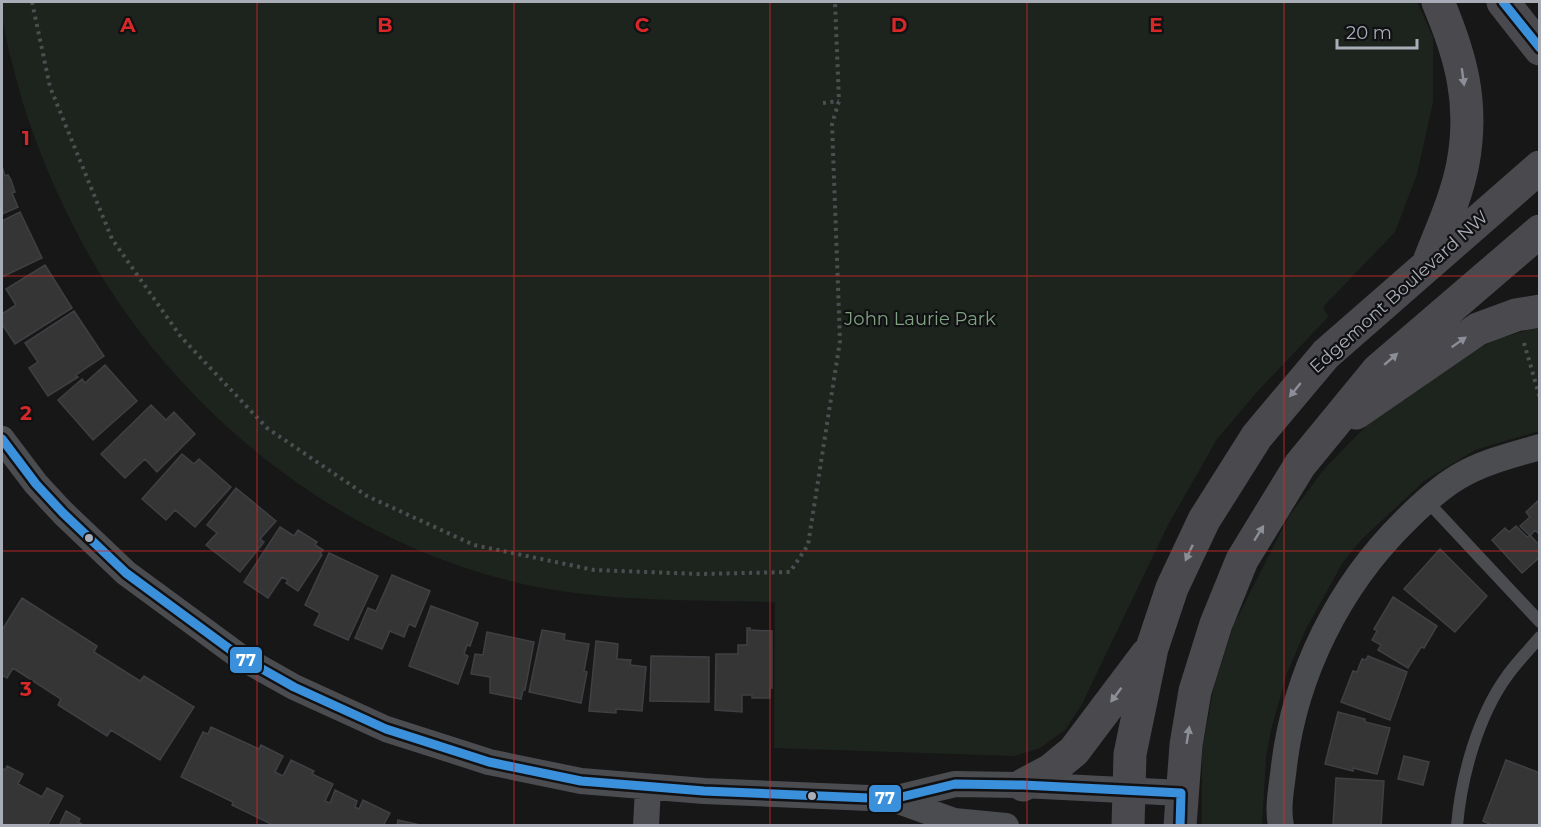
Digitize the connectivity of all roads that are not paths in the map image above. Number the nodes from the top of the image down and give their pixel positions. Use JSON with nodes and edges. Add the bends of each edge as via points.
{"nodes":[{"id":1,"x":1438,"y":2,"type":"edge"},
{"id":2,"x":1503,"y":2,"type":"edge"},
{"id":3,"x":1539,"y":49,"type":"edge"},
{"id":4,"x":1539,"y":167,"type":"edge"},
{"id":5,"x":1539,"y":231,"type":"edge"},
{"id":6,"x":1429,"y":264,"type":"junction"},
{"id":7,"x":1539,"y":311,"type":"edge"},
{"id":8,"x":1325,"y":435,"type":"junction"},
{"id":9,"x":2,"y":440,"type":"edge"},
{"id":10,"x":1539,"y":447,"type":"edge"},
{"id":11,"x":1426,"y":500,"type":"junction"},
{"id":12,"x":1539,"y":622,"type":"edge"},
{"id":13,"x":1539,"y":637,"type":"edge"},
{"id":14,"x":1152,"y":648,"type":"junction"},
{"id":15,"x":1023,"y":785,"type":"junction"},
{"id":16,"x":648,"y":788,"type":"junction"},
{"id":17,"x":1128,"y":791,"type":"junction"},
{"id":18,"x":1181,"y":793,"type":"junction"},
{"id":19,"x":893,"y":799,"type":"junction"},
{"id":20,"x":646,"y":825,"type":"edge"},
{"id":21,"x":1006,"y":825,"type":"edge"},
{"id":22,"x":1128,"y":825,"type":"edge"},
{"id":23,"x":1180,"y":825,"type":"edge"},
{"id":24,"x":1281,"y":825,"type":"edge"},
{"id":25,"x":1457,"y":825,"type":"edge"}],
"edges":[{"from":1,"to":6,"type":"main road","one_way":true,"via":[[1462,66],[1466,137],[1456,190]]},
{"from":2,"to":3,"type":"main road"},
{"from":4,"to":6,"type":"main road","name":"Edgemont Boulevard NW"},
{"from":8,"to":5,"type":"main road","one_way":true,"via":[[1378,370]]},
{"from":6,"to":14,"type":"main road","name":"Edgemont Boulevard NW","one_way":true,"via":[[1326,354],[1257,436],[1204,520],[1172,588]]},
{"from":8,"to":7,"type":"main road","one_way":true,"via":[[1478,329]]},
{"from":18,"to":8,"type":"main road","one_way":true,"via":[[1195,691],[1233,581],[1300,465]]},
{"from":9,"to":16,"type":"street","via":[[63,513],[126,573],[239,656],[294,687],[386,729],[489,762],[581,781]]},
{"from":10,"to":11,"type":"street","via":[[1493,460],[1458,477]]},
{"from":11,"to":12,"type":"lane"},
{"from":11,"to":24,"type":"street","via":[[1382,543],[1359,573],[1321,638],[1301,688],[1287,742],[1278,812]]},
{"from":13,"to":25,"type":"lane","via":[[1507,676],[1489,706],[1472,753]]},
{"from":14,"to":15,"type":"main road","one_way":true,"via":[[1074,752]]},
{"from":14,"to":17,"type":"main road","name":"Edgemont Boulevard NW","via":[[1130,754]]},
{"from":15,"to":17,"type":"street"},
{"from":15,"to":19,"type":"street","via":[[955,784]]},
{"from":16,"to":19,"type":"street"},
{"from":16,"to":20,"type":"street"},
{"from":17,"to":18,"type":"street"},
{"from":17,"to":22,"type":"main road","name":"Edgemont Boulevard NW"},
{"from":18,"to":23,"type":"main road"},
{"from":19,"to":21,"type":"street","via":[[954,821]]}]}
